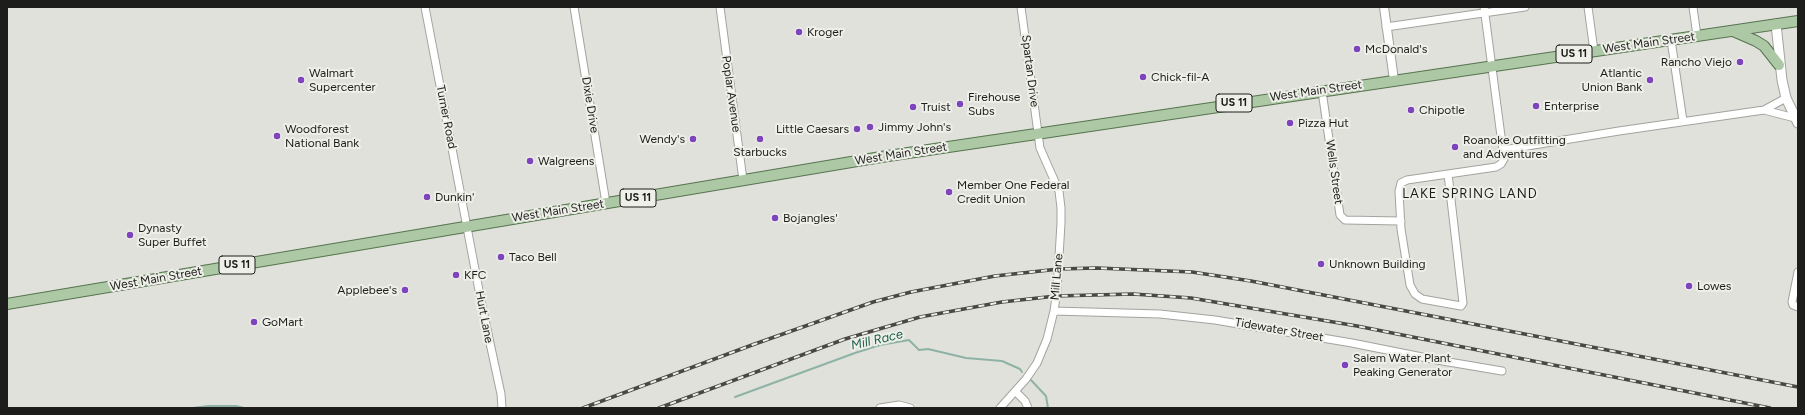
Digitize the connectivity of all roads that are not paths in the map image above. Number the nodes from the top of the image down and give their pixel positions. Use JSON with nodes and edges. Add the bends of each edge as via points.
{"nodes":[{"id":1,"x":425,"y":7,"type":"edge"},
{"id":2,"x":574,"y":7,"type":"edge"},
{"id":3,"x":720,"y":7,"type":"edge"},
{"id":4,"x":1022,"y":7,"type":"edge"},
{"id":5,"x":1384,"y":7,"type":"edge"},
{"id":6,"x":1525,"y":7,"type":"edge"},
{"id":7,"x":1588,"y":7,"type":"edge"},
{"id":8,"x":1693,"y":7,"type":"edge"},
{"id":9,"x":1484,"y":10,"type":"edge"},
{"id":10,"x":1798,"y":21,"type":"edge"},
{"id":11,"x":1776,"y":24,"type":"junction"},
{"id":12,"x":1386,"y":27,"type":"junction"},
{"id":13,"x":1733,"y":31,"type":"junction"},
{"id":14,"x":1696,"y":36,"type":"junction"},
{"id":15,"x":1671,"y":40,"type":"junction"},
{"id":16,"x":1594,"y":51,"type":"junction"},
{"id":17,"x":1779,"y":65,"type":"junction"},
{"id":18,"x":1492,"y":66,"type":"junction"},
{"id":19,"x":1394,"y":80,"type":"junction"},
{"id":20,"x":1322,"y":91,"type":"junction"},
{"id":21,"x":1786,"y":98,"type":"junction"},
{"id":22,"x":1764,"y":110,"type":"junction"},
{"id":23,"x":1683,"y":121,"type":"junction"},
{"id":24,"x":1797,"y":121,"type":"edge"},
{"id":25,"x":1038,"y":135,"type":"junction"},
{"id":26,"x":1503,"y":150,"type":"junction"},
{"id":27,"x":1448,"y":174,"type":"junction"},
{"id":28,"x":743,"y":180,"type":"junction"},
{"id":29,"x":606,"y":203,"type":"junction"},
{"id":30,"x":1401,"y":221,"type":"junction"},
{"id":31,"x":467,"y":226,"type":"junction"},
{"id":32,"x":1798,"y":272,"type":"edge"},
{"id":33,"x":7,"y":304,"type":"edge"},
{"id":34,"x":1796,"y":306,"type":"edge"},
{"id":35,"x":1054,"y":311,"type":"junction"},
{"id":36,"x":1502,"y":371,"type":"dead end"},
{"id":37,"x":1016,"y":392,"type":"junction"},
{"id":38,"x":502,"y":408,"type":"edge"},
{"id":39,"x":880,"y":408,"type":"edge"},
{"id":40,"x":910,"y":408,"type":"edge"},
{"id":41,"x":1000,"y":408,"type":"edge"},
{"id":42,"x":1028,"y":408,"type":"edge"}],
"edges":[{"from":1,"to":31,"type":"street","name":"Turner Road"},
{"from":2,"to":29,"type":"street","name":"Dixie Drive"},
{"from":3,"to":28,"type":"street","name":"Poplar Avenue"},
{"from":4,"to":25,"type":"street","name":"Spartan Drive"},
{"from":5,"to":12,"type":"street"},
{"from":6,"to":9,"type":"street"},
{"from":7,"to":16,"type":"street"},
{"from":8,"to":14,"type":"street"},
{"from":9,"to":12,"type":"street"},
{"from":9,"to":18,"type":"street"},
{"from":10,"to":11,"type":"main road","name":"West Main Street","number":"US 11"},
{"from":11,"to":13,"type":"main road","name":"West Main Street","number":"US 11"},
{"from":11,"to":17,"type":"main road"},
{"from":12,"to":19,"type":"street"},
{"from":13,"to":14,"type":"main road","name":"West Main Street","number":"US 11"},
{"from":13,"to":17,"type":"main road","via":[[1756,40]]},
{"from":14,"to":15,"type":"main road","name":"West Main Street","number":"US 11"},
{"from":15,"to":16,"type":"main road","name":"West Main Street","number":"US 11"},
{"from":15,"to":23,"type":"street"},
{"from":16,"to":18,"type":"main road","name":"West Main Street","number":"US 11"},
{"from":17,"to":21,"type":"main road"},
{"from":18,"to":19,"type":"main road","name":"West Main Street","number":"US 11"},
{"from":18,"to":26,"type":"street"},
{"from":19,"to":20,"type":"main road","name":"West Main Street","number":"US 11"},
{"from":20,"to":25,"type":"main road","name":"West Main Street","number":"US 11"},
{"from":20,"to":30,"type":"street","name":"Wells Street","via":[[1340,215],[1345,220]]},
{"from":21,"to":22,"type":"street"},
{"from":21,"to":24,"type":"main road"},
{"from":22,"to":23,"type":"street"},
{"from":22,"to":24,"type":"street"},
{"from":23,"to":26,"type":"street"},
{"from":25,"to":28,"type":"main road","name":"West Main Street","number":"US 11"},
{"from":25,"to":35,"type":"street","name":"Mill Lane","via":[[1043,157],[1059,191],[1062,208]]},
{"from":26,"to":27,"type":"street","via":[[1503,163],[1496,167]]},
{"from":27,"to":30,"type":"street","via":[[1403,181],[1399,191]]},
{"from":27,"to":30,"type":"street","via":[[1462,305],[1422,299],[1412,291]]},
{"from":28,"to":29,"type":"main road","name":"West Main Street","number":"US 11"},
{"from":29,"to":31,"type":"main road","name":"West Main Street","number":"US 11"},
{"from":31,"to":33,"type":"main road","name":"West Main Street","number":"US 11"},
{"from":31,"to":38,"type":"street","name":"Hurt Lane"},
{"from":32,"to":34,"type":"street","via":[[1792,302]]},
{"from":35,"to":36,"type":"street","name":"Tidewater Street","via":[[1160,314],[1215,320]]},
{"from":35,"to":37,"type":"street","name":"Mill Lane","via":[[1042,351]]},
{"from":37,"to":41,"type":"street","name":"Mill Lane"},
{"from":37,"to":42,"type":"street"},
{"from":39,"to":40,"type":"street","via":[[899,405]]}]}
